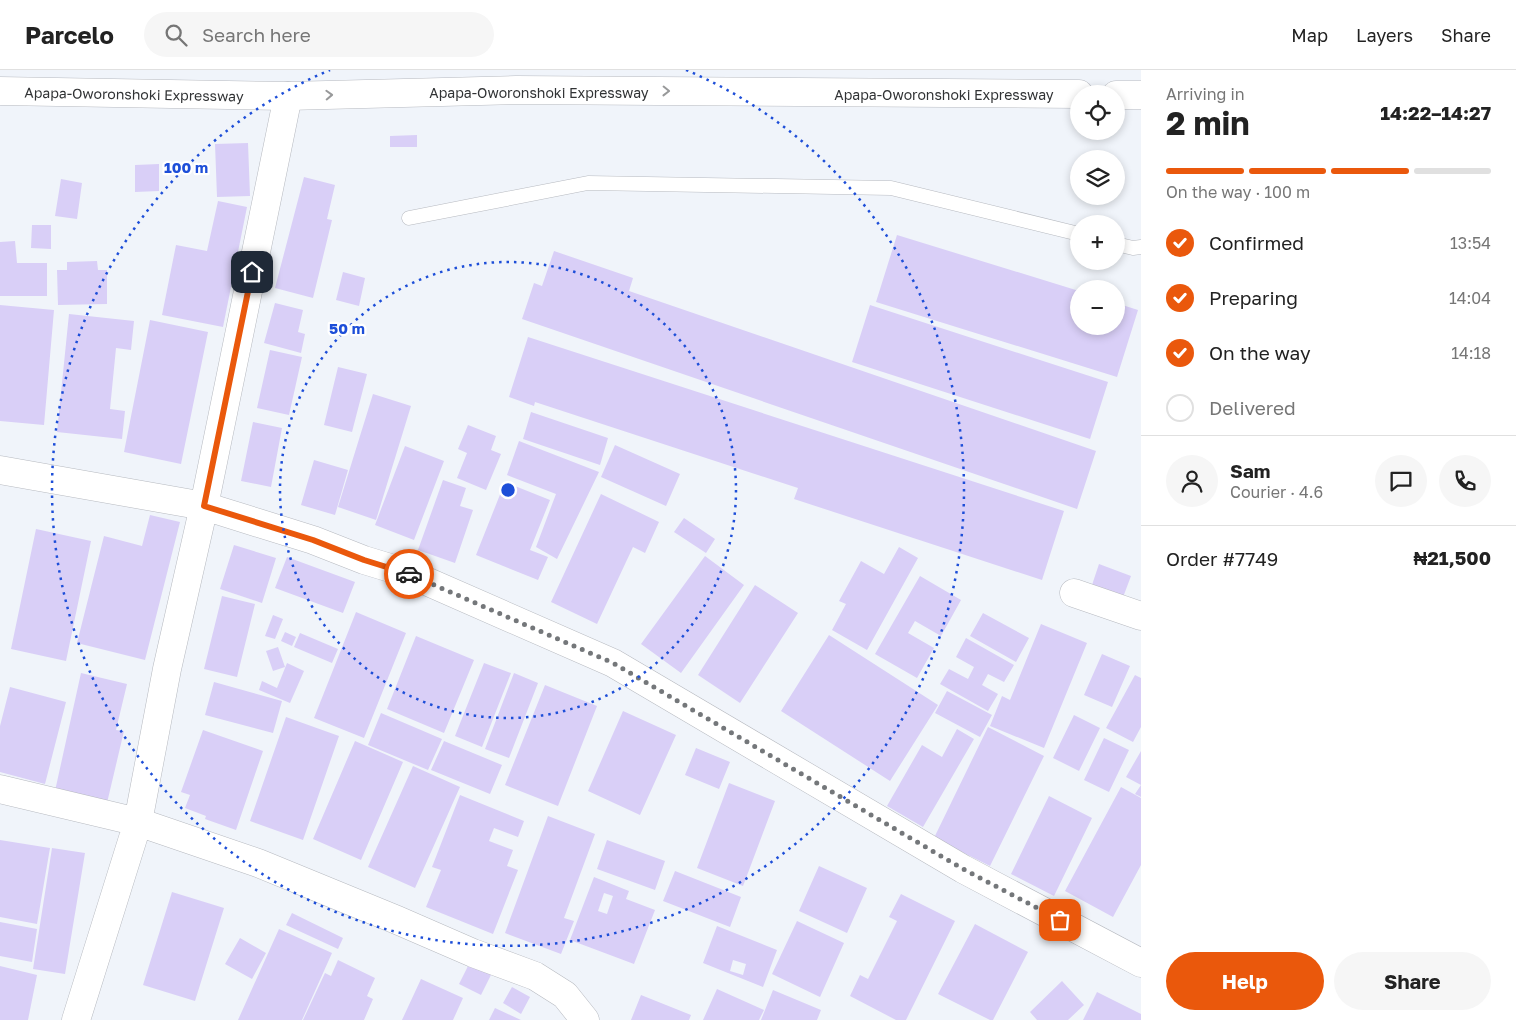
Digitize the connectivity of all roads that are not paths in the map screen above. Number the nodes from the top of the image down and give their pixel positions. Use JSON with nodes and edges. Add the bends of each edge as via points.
{"nodes":[{"id":1,"x":0,"y":91,"type":"edge"},
{"id":2,"x":1070,"y":94,"type":"edge"},
{"id":3,"x":1125,"y":94,"type":"edge"},
{"id":4,"x":1141,"y":95,"type":"edge"},
{"id":5,"x":288,"y":96,"type":"junction"},
{"id":6,"x":409,"y":218,"type":"dead end"},
{"id":7,"x":1070,"y":232,"type":"edge"},
{"id":8,"x":1125,"y":246,"type":"edge"},
{"id":9,"x":1141,"y":247,"type":"edge"},
{"id":10,"x":0,"y":470,"type":"edge"},
{"id":11,"x":204,"y":506,"type":"junction"},
{"id":12,"x":1074,"y":592,"type":"dead end"},
{"id":13,"x":1141,"y":616,"type":"edge"},
{"id":14,"x":0,"y":789,"type":"edge"},
{"id":15,"x":138,"y":822,"type":"junction"},
{"id":16,"x":1141,"y":963,"type":"edge"},
{"id":17,"x":76,"y":1020,"type":"edge"},
{"id":18,"x":585,"y":1020,"type":"edge"}],
"edges":[{"from":1,"to":5,"type":"street","name":"Apapa-Oworonshoki Expressway"},
{"from":5,"to":2,"type":"street","name":"Apapa-Oworonshoki Expressway","one_way":true,"via":[[516,90]]},
{"from":3,"to":4,"type":"street"},
{"from":5,"to":11,"type":"street"},
{"from":6,"to":7,"type":"lane","via":[[588,183],[891,188]]},
{"from":8,"to":9,"type":"lane"},
{"from":10,"to":11,"type":"street"},
{"from":11,"to":15,"type":"street","via":[[167,669]]},
{"from":11,"to":16,"type":"street","via":[[410,574],[613,663],[963,869]]},
{"from":12,"to":13,"type":"street"},
{"from":14,"to":15,"type":"street"},
{"from":15,"to":17,"type":"street"},
{"from":15,"to":18,"type":"street","via":[[258,863],[534,976],[565,995]]}]}
